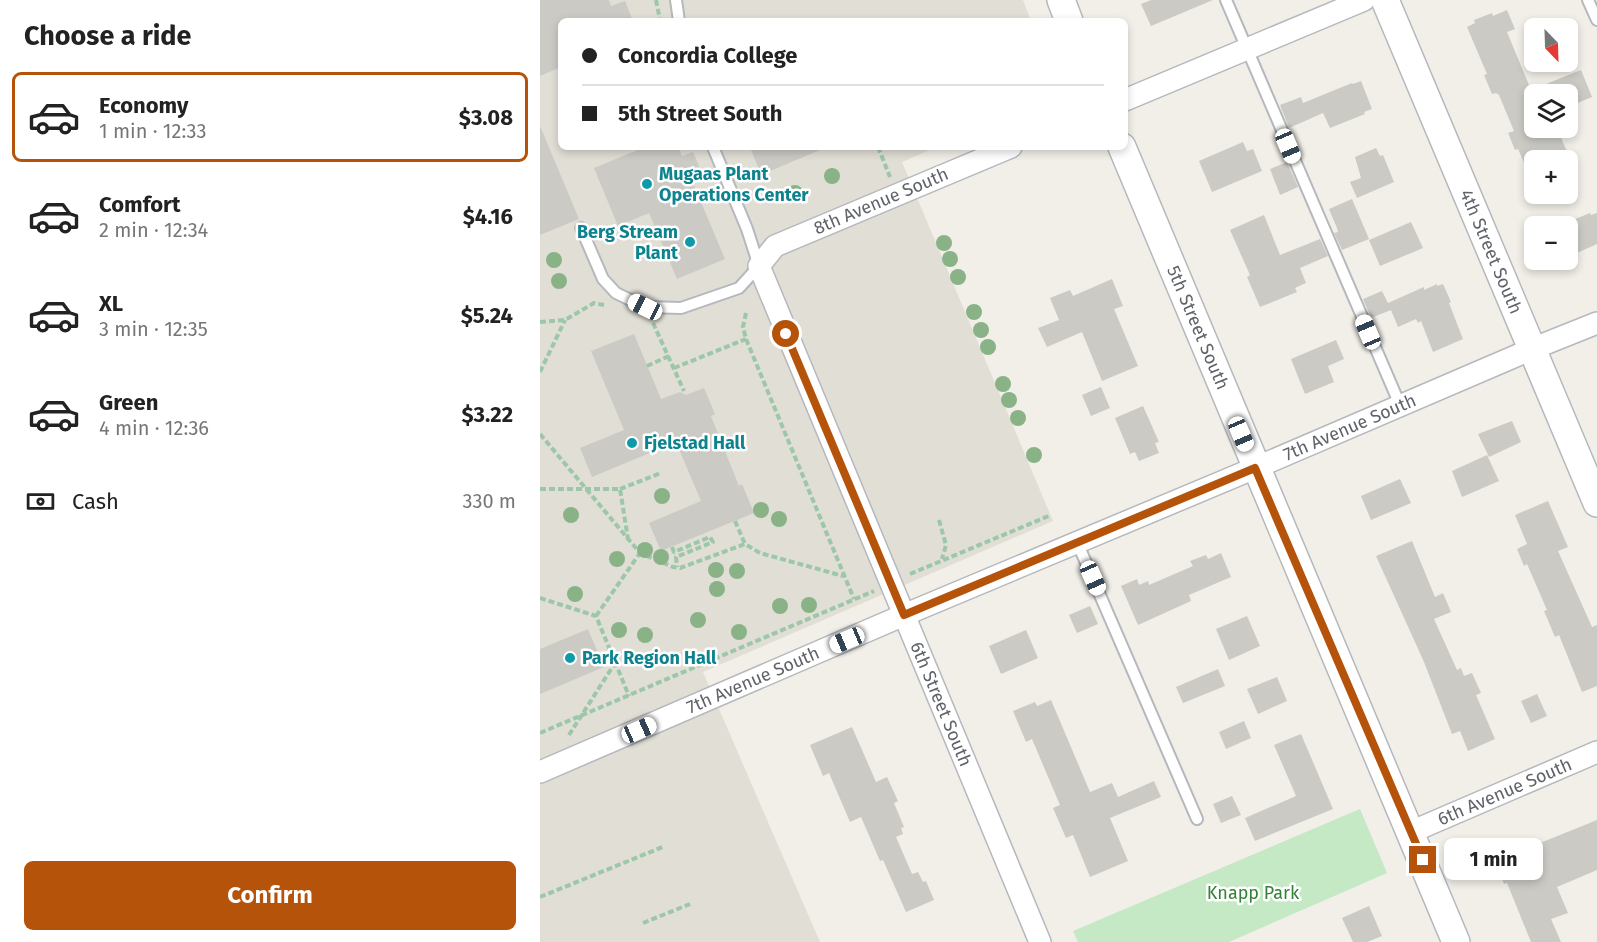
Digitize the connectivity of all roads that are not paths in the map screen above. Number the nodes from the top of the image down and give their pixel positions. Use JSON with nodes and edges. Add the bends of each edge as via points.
{"nodes":[{"id":1,"x":676,"y":0,"type":"edge"},
{"id":2,"x":1061,"y":0,"type":"edge"},
{"id":3,"x":1226,"y":0,"type":"edge"},
{"id":4,"x":1364,"y":0,"type":"edge"},
{"id":5,"x":1385,"y":0,"type":"edge"},
{"id":6,"x":1588,"y":0,"type":"edge"},
{"id":7,"x":679,"y":18,"type":"edge"},
{"id":8,"x":1068,"y":18,"type":"edge"},
{"id":9,"x":1597,"y":20,"type":"edge"},
{"id":10,"x":1247,"y":50,"type":"junction"},
{"id":11,"x":1128,"y":99,"type":"edge"},
{"id":12,"x":714,"y":150,"type":"edge"},
{"id":13,"x":1004,"y":150,"type":"edge"},
{"id":14,"x":1123,"y":150,"type":"edge"},
{"id":15,"x":581,"y":228,"type":"dead end"},
{"id":16,"x":759,"y":266,"type":"junction"},
{"id":17,"x":1597,"y":323,"type":"edge"},
{"id":18,"x":1532,"y":349,"type":"junction"},
{"id":19,"x":1400,"y":405,"type":"junction"},
{"id":20,"x":1255,"y":468,"type":"junction"},
{"id":21,"x":1597,"y":503,"type":"edge"},
{"id":22,"x":1077,"y":542,"type":"junction"},
{"id":23,"x":904,"y":615,"type":"junction"},
{"id":24,"x":1597,"y":752,"type":"edge"},
{"id":25,"x":540,"y":772,"type":"edge"},
{"id":26,"x":1197,"y":819,"type":"dead end"},
{"id":27,"x":1411,"y":832,"type":"junction"},
{"id":28,"x":1040,"y":942,"type":"edge"},
{"id":29,"x":1456,"y":942,"type":"edge"}],
"edges":[{"from":1,"to":7,"type":"lane"},
{"from":2,"to":8,"type":"street"},
{"from":3,"to":10,"type":"lane"},
{"from":4,"to":10,"type":"street"},
{"from":5,"to":18,"type":"street","name":"4th Street South"},
{"from":6,"to":9,"type":"lane"},
{"from":10,"to":11,"type":"street"},
{"from":10,"to":19,"type":"lane"},
{"from":12,"to":16,"type":"lane"},
{"from":13,"to":16,"type":"street","name":"8th Avenue South","via":[[775,246]]},
{"from":14,"to":20,"type":"street","name":"5th Street South"},
{"from":15,"to":16,"type":"lane","via":[[603,279],[616,293],[645,307],[681,309],[739,288]]},
{"from":16,"to":23,"type":"street","name":"6th Street South"},
{"from":17,"to":18,"type":"street","name":"7th Avenue South"},
{"from":18,"to":19,"type":"street","name":"7th Avenue South"},
{"from":18,"to":21,"type":"street","name":"4th Street South"},
{"from":19,"to":20,"type":"street","name":"7th Avenue South"},
{"from":20,"to":22,"type":"street","name":"7th Avenue South"},
{"from":20,"to":27,"type":"street","name":"5th Street South"},
{"from":22,"to":23,"type":"street","name":"7th Avenue South"},
{"from":22,"to":26,"type":"lane"},
{"from":23,"to":25,"type":"street","name":"7th Avenue South"},
{"from":23,"to":28,"type":"street","name":"6th Street South"},
{"from":24,"to":27,"type":"street","name":"6th Avenue South"},
{"from":27,"to":29,"type":"street","name":"5th Street South"}]}
